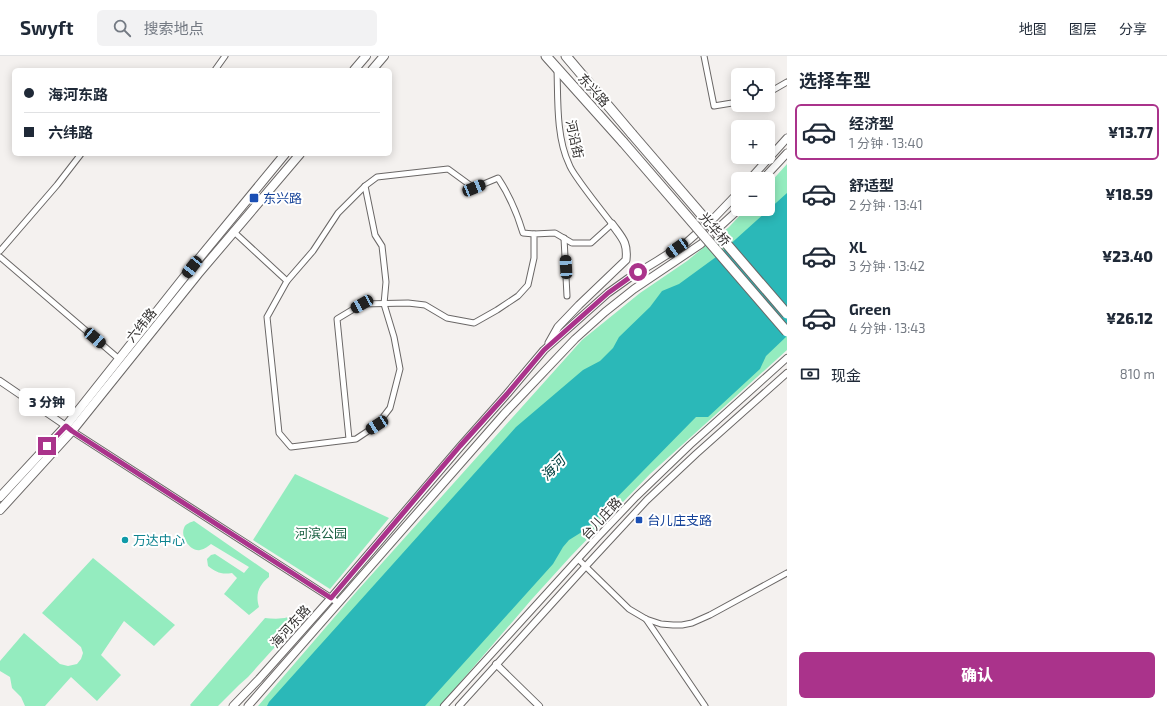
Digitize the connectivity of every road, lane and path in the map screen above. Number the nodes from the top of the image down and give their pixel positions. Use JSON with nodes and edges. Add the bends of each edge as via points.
{"nodes":[{"id":1,"x":225,"y":56,"type":"edge"},
{"id":2,"x":384,"y":56,"type":"edge"},
{"id":3,"x":546,"y":56,"type":"edge"},
{"id":4,"x":566,"y":56,"type":"edge"},
{"id":5,"x":704,"y":56,"type":"edge"},
{"id":6,"x":364,"y":57,"type":"edge"},
{"id":7,"x":216,"y":68,"type":"edge"},
{"id":8,"x":356,"y":68,"type":"edge"},
{"id":9,"x":372,"y":68,"type":"edge"},
{"id":10,"x":374,"y":68,"type":"edge"},
{"id":11,"x":557,"y":68,"type":"junction"},
{"id":12,"x":787,"y":82,"type":"edge"},
{"id":13,"x":775,"y":89,"type":"edge"},
{"id":14,"x":731,"y":103,"type":"edge"},
{"id":15,"x":632,"y":134,"type":"joint"},
{"id":16,"x":787,"y":138,"type":"edge"},
{"id":17,"x":623,"y":142,"type":"joint"},
{"id":18,"x":787,"y":153,"type":"edge"},
{"id":19,"x":79,"y":156,"type":"edge"},
{"id":20,"x":283,"y":156,"type":"edge"},
{"id":21,"x":298,"y":156,"type":"edge"},
{"id":22,"x":756,"y":172,"type":"edge"},
{"id":23,"x":770,"y":172,"type":"edge"},
{"id":24,"x":365,"y":186,"type":"junction"},
{"id":25,"x":731,"y":200,"type":"edge"},
{"id":26,"x":731,"y":216,"type":"edge"},
{"id":27,"x":612,"y":224,"type":"junction"},
{"id":28,"x":233,"y":231,"type":"junction"},
{"id":29,"x":534,"y":234,"type":"junction"},
{"id":30,"x":564,"y":238,"type":"junction"},
{"id":31,"x":0,"y":251,"type":"edge"},
{"id":32,"x":0,"y":257,"type":"edge"},
{"id":33,"x":287,"y":281,"type":"junction"},
{"id":34,"x":567,"y":296,"type":"dead end"},
{"id":35,"x":384,"y":304,"type":"junction"},
{"id":36,"x":787,"y":314,"type":"edge"},
{"id":37,"x":787,"y":332,"type":"edge"},
{"id":38,"x":544,"y":350,"type":"junction"},
{"id":39,"x":787,"y":358,"type":"edge"},
{"id":40,"x":119,"y":359,"type":"junction"},
{"id":41,"x":787,"y":373,"type":"edge"},
{"id":42,"x":0,"y":381,"type":"edge"},
{"id":43,"x":69,"y":428,"type":"junction"},
{"id":44,"x":349,"y":439,"type":"junction"},
{"id":45,"x":0,"y":497,"type":"edge"},
{"id":46,"x":0,"y":510,"type":"edge"},
{"id":47,"x":578,"y":559,"type":"junction"},
{"id":48,"x":585,"y":567,"type":"junction"},
{"id":49,"x":787,"y":573,"type":"edge"},
{"id":50,"x":331,"y":598,"type":"junction"},
{"id":51,"x":339,"y":604,"type":"junction"},
{"id":52,"x":646,"y":619,"type":"junction"},
{"id":53,"x":496,"y":664,"type":"junction"},
{"id":54,"x":233,"y":706,"type":"edge"},
{"id":55,"x":248,"y":706,"type":"edge"},
{"id":56,"x":444,"y":706,"type":"edge"},
{"id":57,"x":459,"y":706,"type":"edge"},
{"id":58,"x":539,"y":706,"type":"edge"},
{"id":59,"x":705,"y":706,"type":"edge"}],
"edges":[{"from":1,"to":7,"type":"street"},
{"from":2,"to":10,"type":"main road"},
{"from":3,"to":11,"type":"highway","name":"东兴路"},
{"from":4,"to":15,"type":"highway","name":"东兴路"},
{"from":5,"to":14,"type":"street","via":[[714,106]]},
{"from":6,"to":8,"type":"main road"},
{"from":6,"to":9,"type":"street"},
{"from":11,"to":17,"type":"highway","name":"东兴路"},
{"from":11,"to":27,"type":"street","name":"河沿街","via":[[564,151],[569,165],[594,203]]},
{"from":12,"to":13,"type":"street"},
{"from":15,"to":36,"type":"highway","name":"光华桥","bridge":true},
{"from":16,"to":22,"type":"main road"},
{"from":17,"to":37,"type":"highway","name":"光华桥","bridge":true},
{"from":18,"to":23,"type":"main road"},
{"from":19,"to":31,"type":"street"},
{"from":20,"to":40,"type":"main road","name":"六纬路"},
{"from":21,"to":28,"type":"main road","name":"六纬路"},
{"from":24,"to":29,"type":"street","via":[[377,177],[448,169],[474,188],[498,178],[508,193],[523,233]]},
{"from":24,"to":33,"type":"street","via":[[338,213],[313,251]]},
{"from":24,"to":35,"type":"street","via":[[375,234],[382,246],[386,282]]},
{"from":25,"to":38,"type":"main road","name":"海河东路","via":[[686,242],[608,293]]},
{"from":26,"to":51,"type":"main road","name":"海河东路","via":[[701,244],[634,289],[575,339],[504,414]]},
{"from":27,"to":30,"type":"street","via":[[591,242],[572,243]]},
{"from":27,"to":38,"type":"main road","via":[[623,240],[627,251],[626,260],[558,327]]},
{"from":28,"to":33,"type":"street"},
{"from":28,"to":43,"type":"main road","name":"六纬路"},
{"from":29,"to":30,"type":"street","via":[[555,233]]},
{"from":29,"to":35,"type":"street","via":[[534,258],[528,285],[518,296],[474,323],[447,318],[425,305]]},
{"from":30,"to":34,"type":"street"},
{"from":32,"to":40,"type":"street"},
{"from":33,"to":44,"type":"street","via":[[267,317],[279,433],[291,447]]},
{"from":35,"to":44,"type":"street","via":[[400,370],[390,408],[377,425],[356,438]]},
{"from":35,"to":44,"type":"street","via":[[362,304],[337,319]]},
{"from":38,"to":50,"type":"main road","name":"海河东路"},
{"from":39,"to":47,"type":"street","name":"台儿庄路","via":[[690,445],[636,497]]},
{"from":40,"to":43,"type":"main road","name":"六纬路"},
{"from":41,"to":48,"type":"street","name":"台儿庄路","via":[[648,500]]},
{"from":42,"to":43,"type":"street"},
{"from":43,"to":45,"type":"main road","name":"六纬路"},
{"from":43,"to":46,"type":"main road","name":"六纬路"},
{"from":43,"to":50,"type":"street"},
{"from":47,"to":48,"type":"street"},
{"from":47,"to":56,"type":"street","name":"台儿庄路"},
{"from":48,"to":52,"type":"street","via":[[629,609]]},
{"from":48,"to":53,"type":"street","name":"台儿庄路"},
{"from":49,"to":52,"type":"street","via":[[692,623],[661,624]]},
{"from":50,"to":51,"type":"street"},
{"from":50,"to":54,"type":"main road","name":"海河东路"},
{"from":51,"to":55,"type":"main road","name":"海河东路"},
{"from":52,"to":59,"type":"street"},
{"from":53,"to":57,"type":"street","name":"台儿庄路"},
{"from":53,"to":58,"type":"street"}]}
